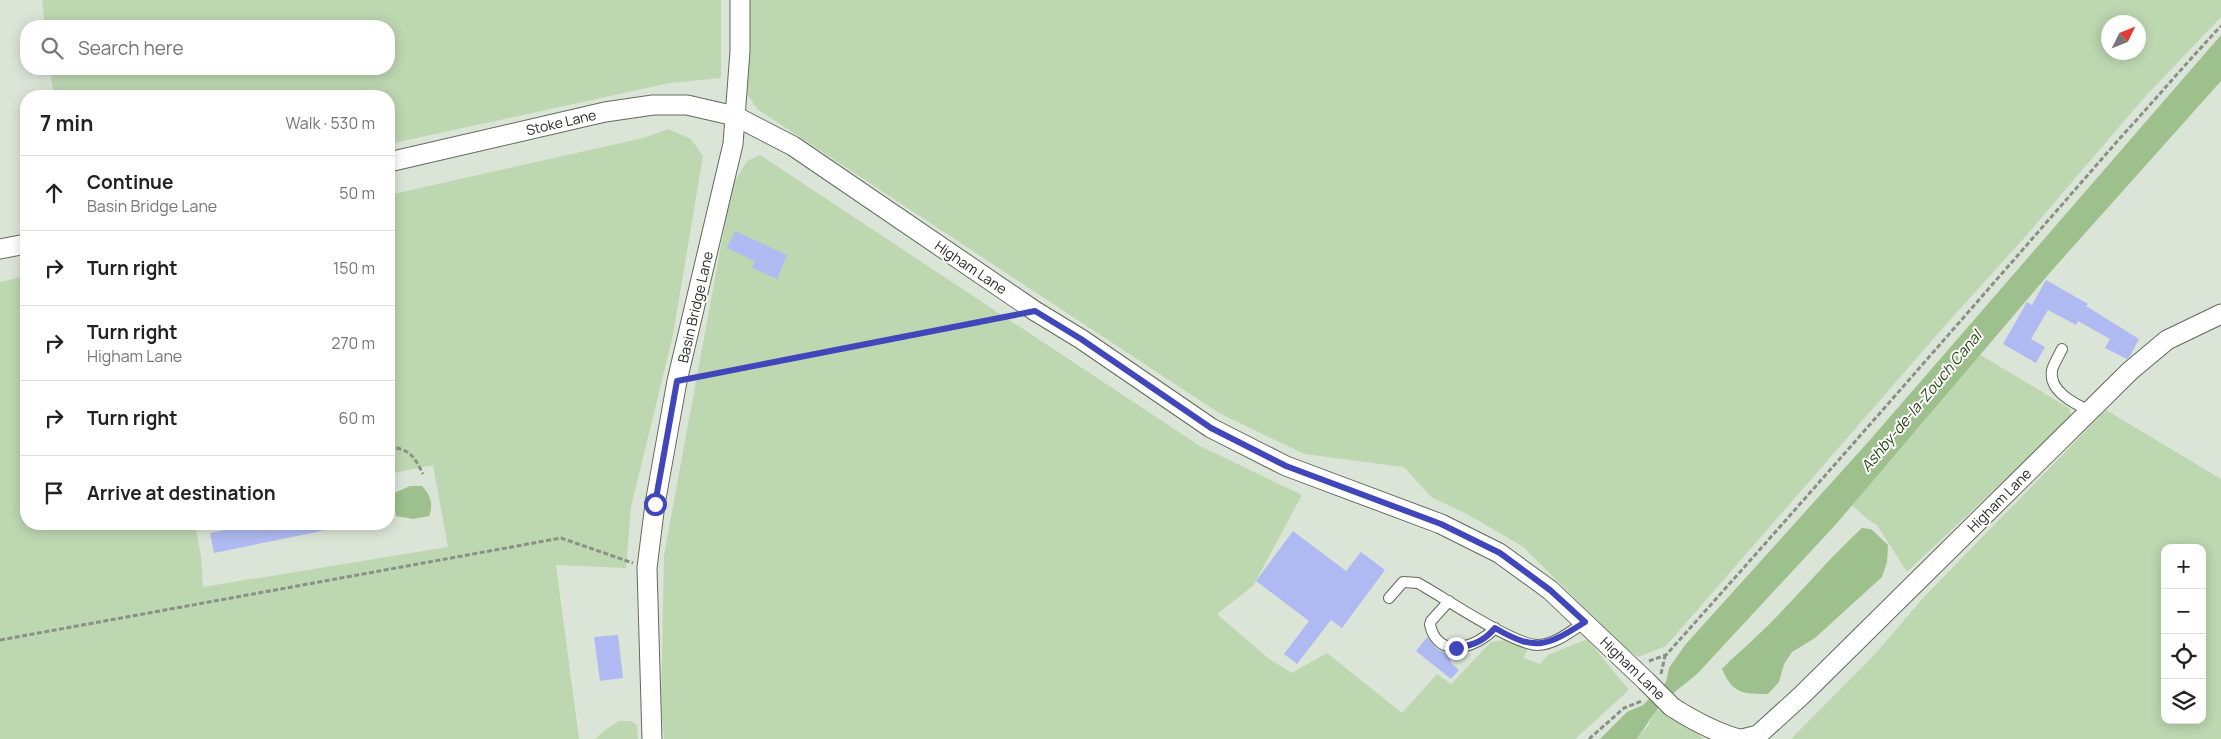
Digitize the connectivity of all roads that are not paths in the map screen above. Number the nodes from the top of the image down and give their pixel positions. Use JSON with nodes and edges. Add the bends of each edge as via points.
{"nodes":[{"id":1,"x":740,"y":0,"type":"edge"},
{"id":2,"x":735,"y":116,"type":"junction"},
{"id":3,"x":395,"y":161,"type":"edge"},
{"id":4,"x":20,"y":245,"type":"edge"},
{"id":5,"x":0,"y":249,"type":"edge"},
{"id":6,"x":2221,"y":314,"type":"edge"},
{"id":7,"x":2062,"y":349,"type":"dead end"},
{"id":8,"x":2090,"y":411,"type":"junction"},
{"id":9,"x":1390,"y":598,"type":"dead end"},
{"id":10,"x":1449,"y":601,"type":"junction"},
{"id":11,"x":1585,"y":622,"type":"junction"},
{"id":12,"x":1495,"y":628,"type":"junction"},
{"id":13,"x":652,"y":739,"type":"edge"},
{"id":14,"x":1741,"y":739,"type":"edge"}],
"edges":[{"from":1,"to":2,"type":"street","name":"Basin Bridge Lane"},
{"from":2,"to":3,"type":"street","name":"Stoke Lane","via":[[687,105],[634,108]]},
{"from":2,"to":11,"type":"street","name":"Higham Lane","via":[[794,146],[1211,428],[1286,466],[1441,524],[1500,553],[1550,590]]},
{"from":2,"to":13,"type":"street","name":"Basin Bridge Lane","via":[[733,144],[677,381],[655,504],[648,568]]},
{"from":4,"to":5,"type":"street"},
{"from":6,"to":8,"type":"street","name":"Higham Lane","via":[[2167,340]]},
{"from":7,"to":8,"type":"lane","via":[[2052,372],[2056,389],[2073,403]]},
{"from":8,"to":14,"type":"street","name":"Higham Lane","via":[[1802,695],[1758,735]]},
{"from":9,"to":10,"type":"lane","via":[[1399,585],[1410,581]]},
{"from":10,"to":12,"type":"lane"},
{"from":10,"to":12,"type":"lane","via":[[1430,625],[1440,642],[1456,648],[1469,646],[1482,641]]},
{"from":11,"to":12,"type":"lane","via":[[1556,640],[1537,645]]},
{"from":11,"to":14,"type":"street","name":"Higham Lane","bridge":true,"via":[[1672,707],[1719,734]]}]}
